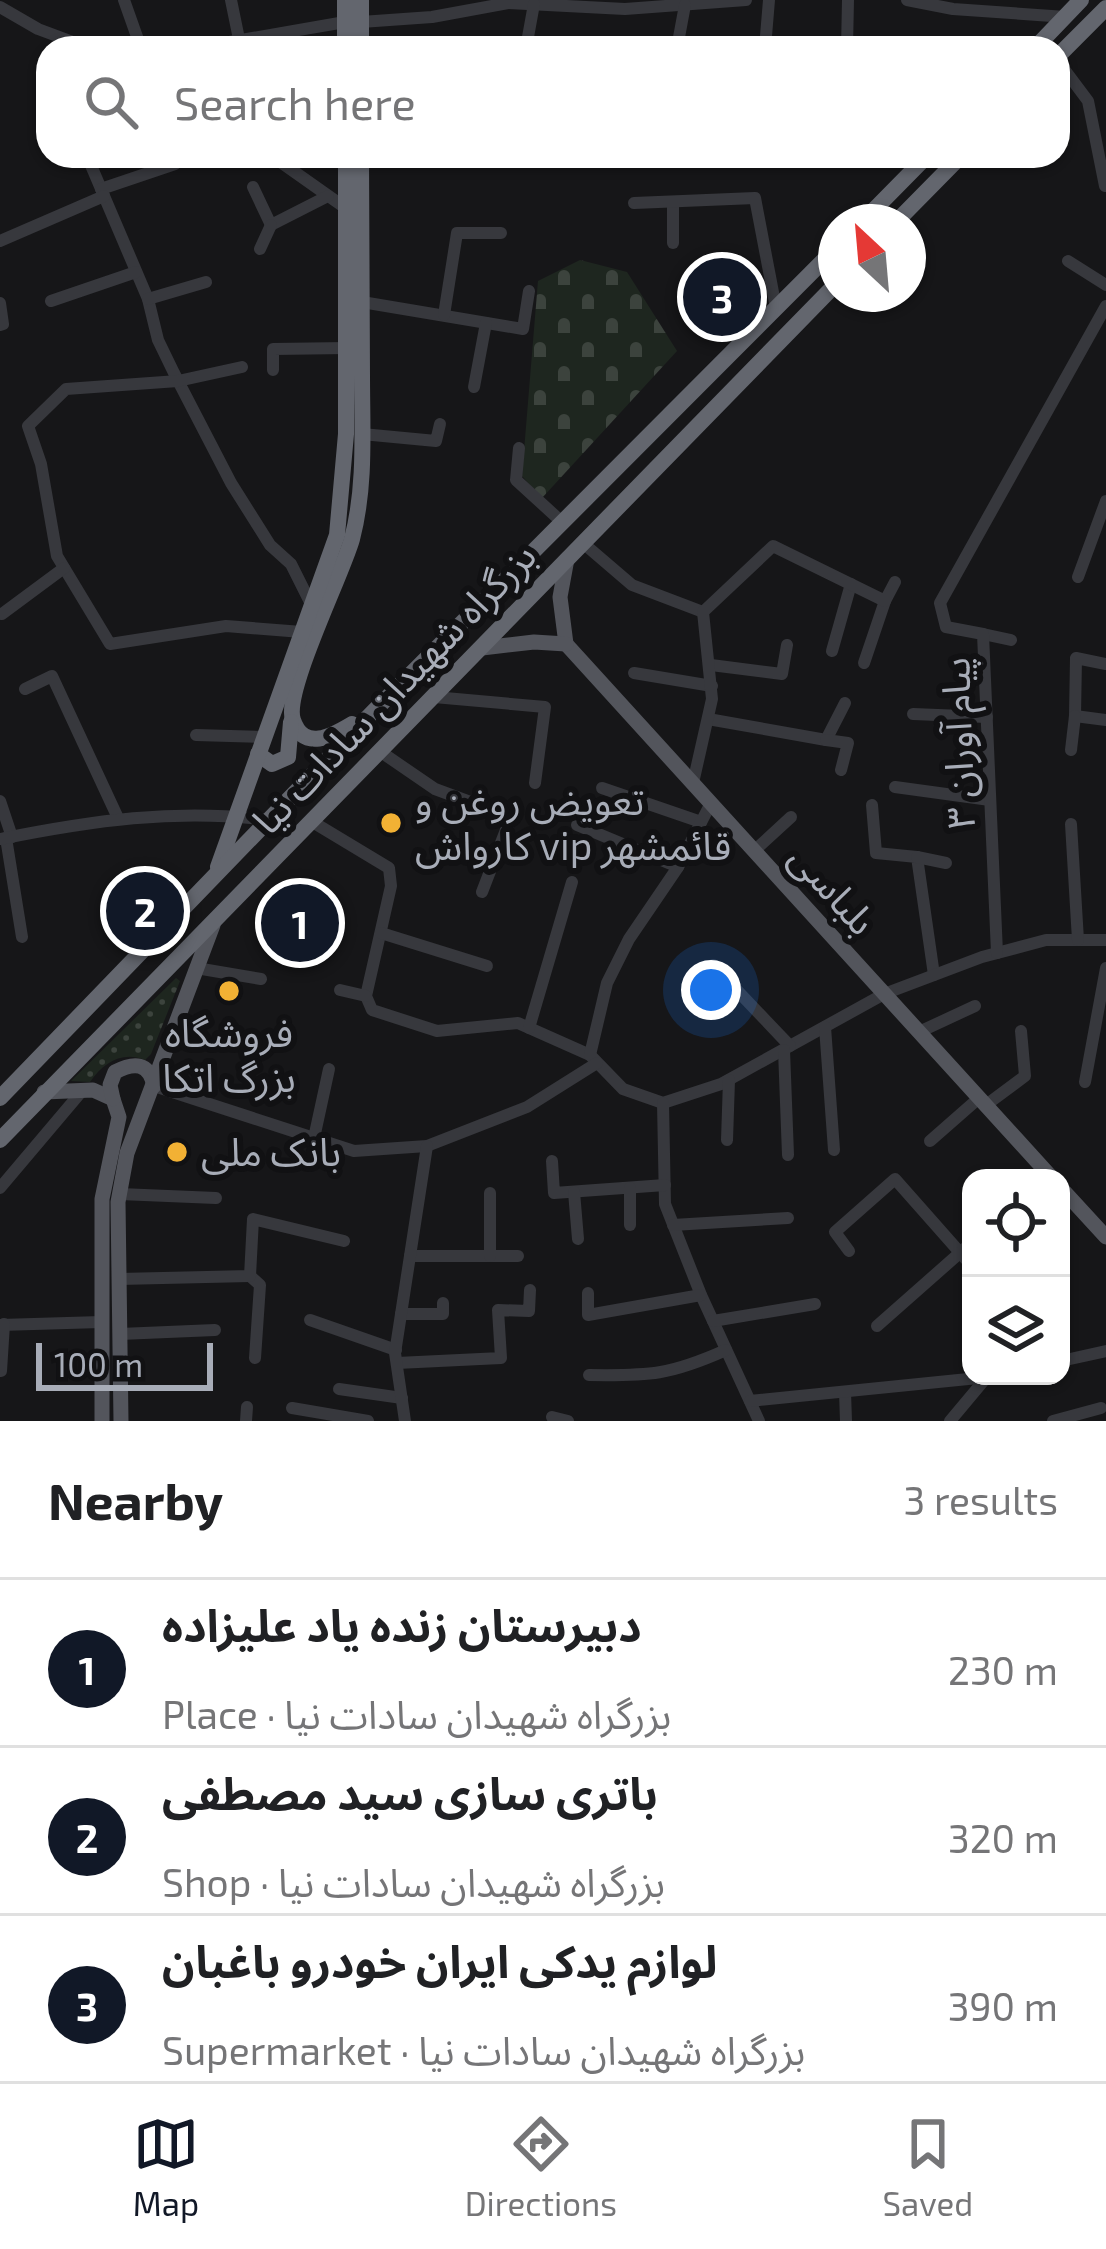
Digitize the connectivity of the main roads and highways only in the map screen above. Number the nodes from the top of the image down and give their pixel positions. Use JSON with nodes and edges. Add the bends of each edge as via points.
{"nodes":[{"id":1,"x":345,"y":0,"type":"edge"},
{"id":2,"x":361,"y":0,"type":"edge"},
{"id":3,"x":1081,"y":0,"type":"edge"},
{"id":4,"x":1102,"y":19,"type":"edge"},
{"id":5,"x":353,"y":22,"type":"junction"},
{"id":6,"x":349,"y":36,"type":"edge"},
{"id":7,"x":357,"y":36,"type":"edge"},
{"id":8,"x":1047,"y":36,"type":"edge"},
{"id":9,"x":1070,"y":47,"type":"edge"},
{"id":10,"x":346,"y":168,"type":"edge"},
{"id":11,"x":362,"y":168,"type":"edge"},
{"id":12,"x":915,"y":168,"type":"edge"},
{"id":13,"x":949,"y":168,"type":"edge"},
{"id":14,"x":880,"y":204,"type":"edge"},
{"id":15,"x":914,"y":204,"type":"edge"},
{"id":16,"x":818,"y":266,"type":"edge"},
{"id":17,"x":818,"y":302,"type":"edge"},
{"id":18,"x":568,"y":559,"type":"junction"},
{"id":19,"x":566,"y":644,"type":"junction"},
{"id":20,"x":482,"y":648,"type":"junction"},
{"id":21,"x":374,"y":712,"type":"junction"},
{"id":22,"x":290,"y":715,"type":"junction"},
{"id":23,"x":261,"y":745,"type":"junction"},
{"id":24,"x":216,"y":874,"type":"junction"},
{"id":25,"x":218,"y":913,"type":"junction"},
{"id":26,"x":154,"y":1086,"type":"junction"},
{"id":27,"x":44,"y":1092,"type":"junction"},
{"id":28,"x":0,"y":1098,"type":"edge"},
{"id":29,"x":113,"y":1099,"type":"junction"},
{"id":30,"x":0,"y":1140,"type":"edge"},
{"id":31,"x":1040,"y":1169,"type":"edge"},
{"id":32,"x":1070,"y":1198,"type":"edge"},
{"id":33,"x":1106,"y":1238,"type":"edge"},
{"id":34,"x":102,"y":1421,"type":"edge"},
{"id":35,"x":121,"y":1421,"type":"edge"}],
"edges":[{"from":1,"to":5,"type":"highway"},
{"from":2,"to":5,"type":"highway"},
{"from":3,"to":8,"type":"highway"},
{"from":4,"to":9,"type":"highway"},
{"from":5,"to":6,"type":"highway"},
{"from":5,"to":7,"type":"highway"},
{"from":10,"to":23,"type":"highway","via":[[337,535]]},
{"from":11,"to":22,"type":"highway","via":[[362,474],[352,538]]},
{"from":12,"to":14,"type":"highway"},
{"from":13,"to":15,"type":"highway"},
{"from":16,"to":21,"type":"highway","name":"بزرگراه شهیدان سادات نیا"},
{"from":17,"to":18,"type":"highway","name":"بزرگراه شهیدان سادات نیا"},
{"from":18,"to":19,"type":"main road","via":[[560,597]]},
{"from":18,"to":20,"type":"highway","name":"بزرگراه شهیدان سادات نیا"},
{"from":19,"to":20,"type":"main road"},
{"from":19,"to":31,"type":"main road","name":"بلباسی"},
{"from":20,"to":25,"type":"highway","name":"بزرگراه شهیدان سادات نیا"},
{"from":21,"to":22,"type":"highway","via":[[312,740]]},
{"from":21,"to":24,"type":"highway","name":"بزرگراه شهیدان سادات نیا"},
{"from":22,"to":23,"type":"highway","via":[[288,757],[272,764]]},
{"from":23,"to":24,"type":"highway"},
{"from":24,"to":28,"type":"highway","name":"بزرگراه شهیدان سادات نیا"},
{"from":25,"to":26,"type":"main road"},
{"from":25,"to":27,"type":"highway","name":"بزرگراه شهیدان سادات نیا"},
{"from":26,"to":29,"type":"main road","via":[[143,1066],[130,1065],[115,1072]]},
{"from":26,"to":35,"type":"main road","via":[[138,1116],[120,1194]]},
{"from":27,"to":29,"type":"main road","via":[[93,1090]]},
{"from":27,"to":30,"type":"highway","name":"بزرگراه شهیدان سادات نیا"},
{"from":29,"to":34,"type":"main road","via":[[119,1118],[102,1199]]},
{"from":32,"to":33,"type":"main road"}]}
